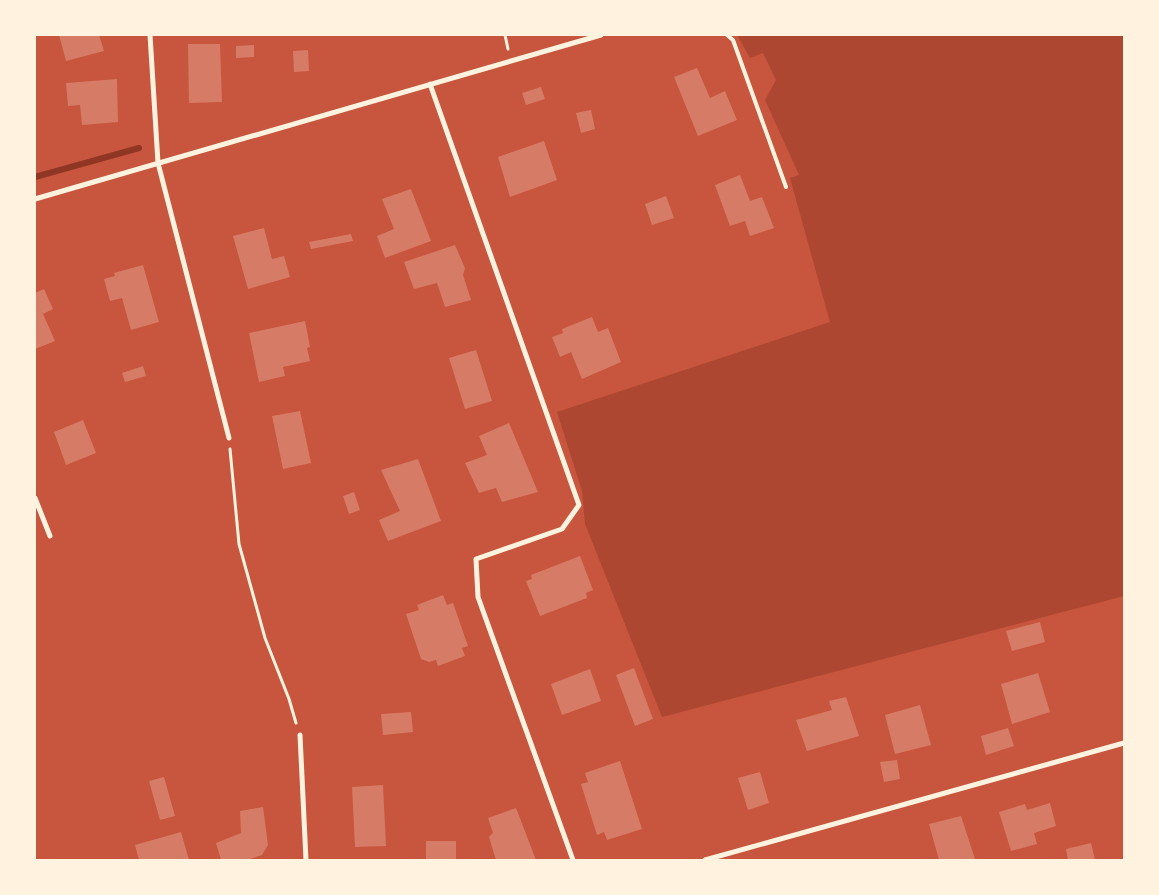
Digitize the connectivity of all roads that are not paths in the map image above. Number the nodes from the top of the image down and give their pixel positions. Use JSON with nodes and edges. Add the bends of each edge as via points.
{"nodes":[{"id":1,"x":150,"y":35,"type":"edge"},
{"id":2,"x":601,"y":35,"type":"edge"},
{"id":3,"x":728,"y":35,"type":"edge"},
{"id":4,"x":430,"y":84,"type":"junction"},
{"id":5,"x":158,"y":163,"type":"junction"},
{"id":6,"x":786,"y":187,"type":"dead end"},
{"id":7,"x":35,"y":199,"type":"edge"},
{"id":8,"x":229,"y":438,"type":"road end"},
{"id":9,"x":35,"y":498,"type":"edge"},
{"id":10,"x":50,"y":536,"type":"dead end"},
{"id":11,"x":300,"y":735,"type":"road end"},
{"id":12,"x":1124,"y":743,"type":"edge"},
{"id":13,"x":306,"y":860,"type":"edge"},
{"id":14,"x":573,"y":860,"type":"edge"},
{"id":15,"x":705,"y":860,"type":"edge"}],
"edges":[{"from":1,"to":5,"type":"street"},
{"from":2,"to":4,"type":"street"},
{"from":3,"to":6,"type":"lane","via":[[733,40]]},
{"from":4,"to":5,"type":"street"},
{"from":4,"to":14,"type":"street","via":[[579,504],[562,529],[476,558],[478,596]]},
{"from":5,"to":7,"type":"street"},
{"from":5,"to":8,"type":"street"},
{"from":9,"to":10,"type":"street"},
{"from":11,"to":13,"type":"street"},
{"from":12,"to":15,"type":"street"}]}
